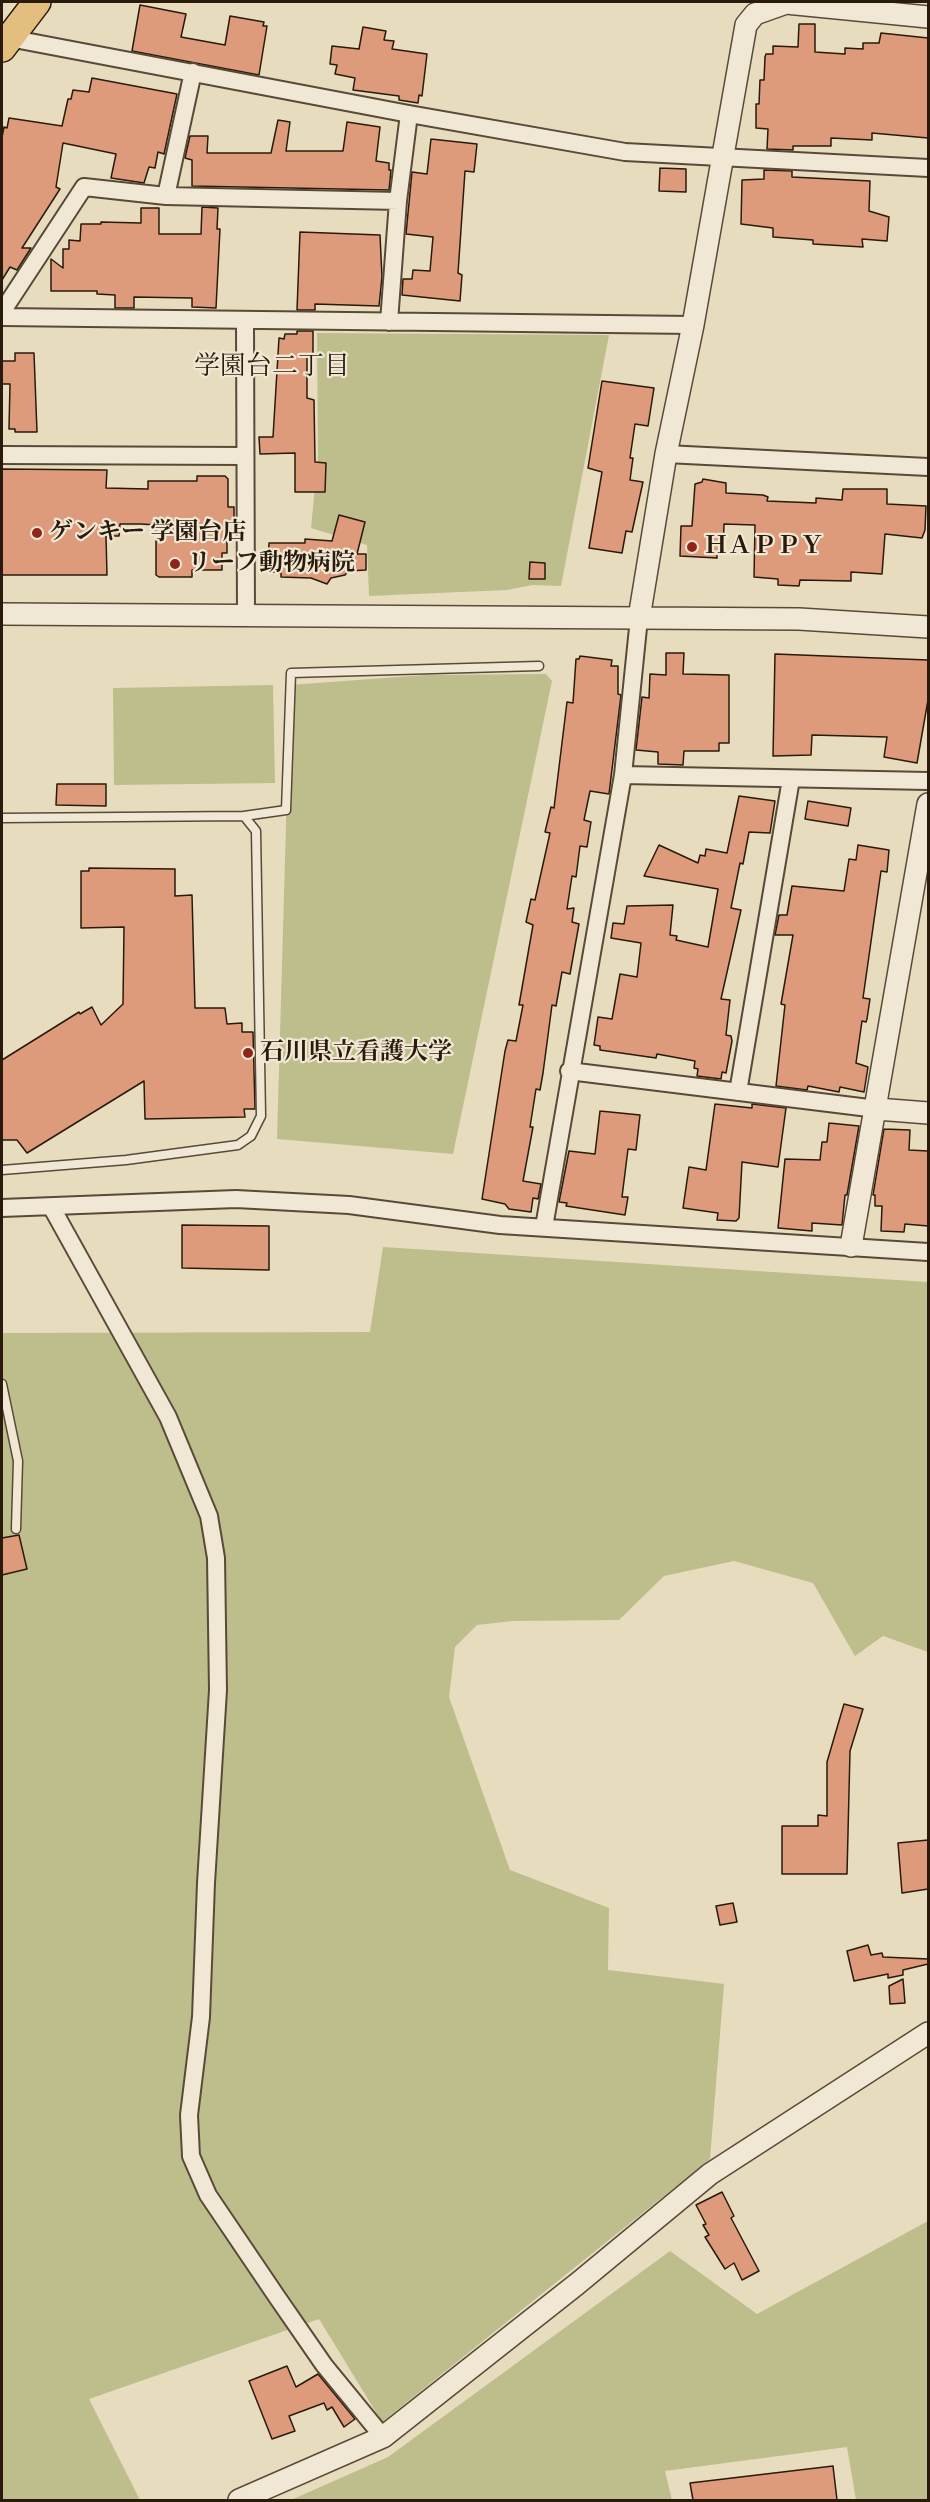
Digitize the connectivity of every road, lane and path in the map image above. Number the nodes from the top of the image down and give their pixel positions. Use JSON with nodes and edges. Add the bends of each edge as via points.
{"nodes":[{"id":1,"x":37,"y":2,"type":"edge"},
{"id":2,"x":928,"y":17,"type":"edge"},
{"id":3,"x":4,"y":40,"type":"edge"},
{"id":4,"x":193,"y":72,"type":"junction"},
{"id":5,"x":409,"y":114,"type":"junction"},
{"id":6,"x":723,"y":156,"type":"junction"},
{"id":7,"x":928,"y":168,"type":"edge"},
{"id":8,"x":166,"y":196,"type":"junction"},
{"id":9,"x":398,"y":201,"type":"junction"},
{"id":10,"x":2,"y":312,"type":"edge"},
{"id":11,"x":2,"y":317,"type":"edge"},
{"id":12,"x":245,"y":321,"type":"junction"},
{"id":13,"x":389,"y":322,"type":"junction"},
{"id":14,"x":693,"y":325,"type":"junction"},
{"id":15,"x":666,"y":454,"type":"junction"},
{"id":16,"x":2,"y":455,"type":"edge"},
{"id":17,"x":245,"y":456,"type":"junction"},
{"id":18,"x":928,"y":467,"type":"edge"},
{"id":19,"x":2,"y":614,"type":"edge"},
{"id":20,"x":246,"y":615,"type":"junction"},
{"id":21,"x":639,"y":618,"type":"junction"},
{"id":22,"x":928,"y":627,"type":"edge"},
{"id":23,"x":539,"y":666,"type":"dead end"},
{"id":24,"x":623,"y":775,"type":"junction"},
{"id":25,"x":791,"y":778,"type":"junction"},
{"id":26,"x":928,"y":781,"type":"edge"},
{"id":27,"x":928,"y":804,"type":"edge"},
{"id":28,"x":244,"y":816,"type":"junction"},
{"id":29,"x":2,"y":818,"type":"edge"},
{"id":30,"x":569,"y":1071,"type":"junction"},
{"id":31,"x":738,"y":1092,"type":"junction"},
{"id":32,"x":877,"y":1109,"type":"junction"},
{"id":33,"x":928,"y":1113,"type":"edge"},
{"id":34,"x":2,"y":1170,"type":"edge"},
{"id":35,"x":2,"y":1208,"type":"edge"},
{"id":36,"x":52,"y":1208,"type":"junction"},
{"id":37,"x":544,"y":1227,"type":"junction"},
{"id":38,"x":851,"y":1246,"type":"junction"},
{"id":39,"x":928,"y":1252,"type":"edge"},
{"id":40,"x":2,"y":1384,"type":"edge"},
{"id":41,"x":16,"y":1529,"type":"dead end"},
{"id":42,"x":928,"y":2033,"type":"edge"},
{"id":43,"x":383,"y":2437,"type":"junction"},
{"id":44,"x":239,"y":2500,"type":"edge"}],
"edges":[{"from":1,"to":3,"type":"highway"},
{"from":2,"to":6,"type":"street","via":[[786,3],[755,14],[741,41]]},
{"from":3,"to":4,"type":"street"},
{"from":4,"to":5,"type":"street"},
{"from":4,"to":8,"type":"street"},
{"from":5,"to":6,"type":"street","via":[[625,152]]},
{"from":5,"to":9,"type":"street"},
{"from":6,"to":7,"type":"street"},
{"from":6,"to":14,"type":"street"},
{"from":8,"to":9,"type":"street"},
{"from":8,"to":10,"type":"street","via":[[84,187]]},
{"from":9,"to":13,"type":"street"},
{"from":11,"to":12,"type":"street"},
{"from":12,"to":13,"type":"street"},
{"from":12,"to":17,"type":"street"},
{"from":13,"to":14,"type":"street"},
{"from":14,"to":15,"type":"street"},
{"from":15,"to":18,"type":"street"},
{"from":15,"to":21,"type":"street"},
{"from":16,"to":17,"type":"street"},
{"from":17,"to":20,"type":"street"},
{"from":19,"to":20,"type":"street"},
{"from":20,"to":21,"type":"street"},
{"from":21,"to":22,"type":"street","via":[[799,619]]},
{"from":21,"to":24,"type":"street"},
{"from":23,"to":28,"type":"lane","via":[[291,673],[286,810]]},
{"from":24,"to":25,"type":"street"},
{"from":24,"to":30,"type":"street"},
{"from":25,"to":26,"type":"street"},
{"from":25,"to":31,"type":"street"},
{"from":27,"to":32,"type":"street"},
{"from":28,"to":29,"type":"lane"},
{"from":28,"to":34,"type":"lane","via":[[256,831],[261,1116],[251,1136],[238,1145],[201,1151]]},
{"from":30,"to":31,"type":"street"},
{"from":30,"to":37,"type":"street"},
{"from":31,"to":32,"type":"street"},
{"from":32,"to":33,"type":"street"},
{"from":32,"to":38,"type":"street"},
{"from":35,"to":36,"type":"street"},
{"from":36,"to":37,"type":"street","via":[[236,1199],[349,1205]]},
{"from":36,"to":43,"type":"street","via":[[168,1417],[209,1516],[216,1558],[218,1690],[201,2017],[189,2115],[191,2156],[208,2195],[271,2288],[324,2365]]},
{"from":37,"to":38,"type":"street"},
{"from":38,"to":39,"type":"street"},
{"from":40,"to":41,"type":"lane","via":[[18,1461]]},
{"from":42,"to":43,"type":"street","via":[[710,2174]]},
{"from":43,"to":44,"type":"street"}]}
